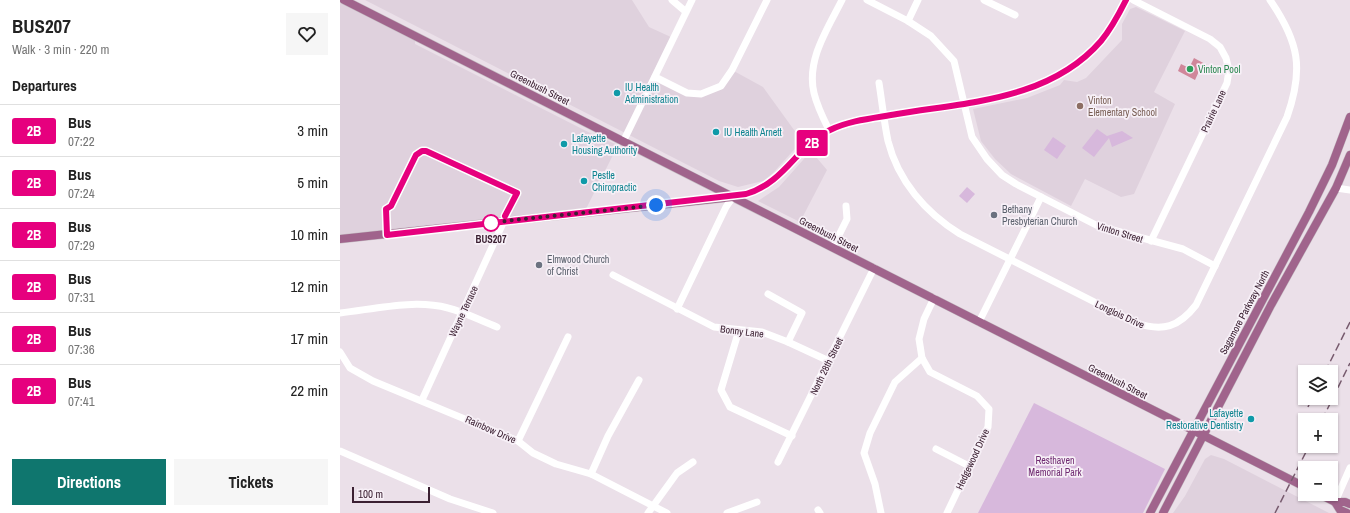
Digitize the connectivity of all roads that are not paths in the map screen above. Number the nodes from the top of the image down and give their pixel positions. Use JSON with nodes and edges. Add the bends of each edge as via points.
{"nodes":[{"id":1,"x":344,"y":0,"type":"edge"},
{"id":2,"x":672,"y":0,"type":"edge"},
{"id":3,"x":692,"y":0,"type":"edge"},
{"id":4,"x":767,"y":0,"type":"edge"},
{"id":5,"x":842,"y":0,"type":"edge"},
{"id":6,"x":867,"y":0,"type":"edge"},
{"id":7,"x":918,"y":0,"type":"edge"},
{"id":8,"x":984,"y":0,"type":"edge"},
{"id":9,"x":1126,"y":0,"type":"edge"},
{"id":10,"x":1133,"y":0,"type":"edge"},
{"id":11,"x":1270,"y":0,"type":"edge"},
{"id":12,"x":685,"y":11,"type":"junction"},
{"id":13,"x":1015,"y":15,"type":"dead end"},
{"id":14,"x":908,"y":21,"type":"junction"},
{"id":15,"x":655,"y":77,"type":"junction"},
{"id":16,"x":879,"y":83,"type":"dead end"},
{"id":17,"x":965,"y":102,"type":"junction"},
{"id":18,"x":884,"y":117,"type":"junction"},
{"id":19,"x":1350,"y":117,"type":"edge"},
{"id":20,"x":829,"y":130,"type":"junction"},
{"id":21,"x":624,"y":140,"type":"junction"},
{"id":22,"x":1350,"y":155,"type":"edge"},
{"id":23,"x":1336,"y":188,"type":"junction"},
{"id":24,"x":1350,"y":190,"type":"edge"},
{"id":25,"x":733,"y":197,"type":"junction"},
{"id":26,"x":1041,"y":197,"type":"junction"},
{"id":27,"x":846,"y":206,"type":"dead end"},
{"id":28,"x":504,"y":221,"type":"junction"},
{"id":29,"x":340,"y":240,"type":"edge"},
{"id":30,"x":1151,"y":241,"type":"junction"},
{"id":31,"x":833,"y":247,"type":"junction"},
{"id":32,"x":1010,"y":260,"type":"junction"},
{"id":33,"x":1215,"y":266,"type":"junction"},
{"id":34,"x":874,"y":268,"type":"junction"},
{"id":35,"x":613,"y":275,"type":"dead end"},
{"id":36,"x":768,"y":294,"type":"dead end"},
{"id":37,"x":934,"y":298,"type":"junction"},
{"id":38,"x":677,"y":309,"type":"junction"},
{"id":39,"x":462,"y":312,"type":"junction"},
{"id":40,"x":340,"y":313,"type":"edge"},
{"id":41,"x":979,"y":322,"type":"junction"},
{"id":42,"x":497,"y":328,"type":"dead end"},
{"id":43,"x":739,"y":330,"type":"junction"},
{"id":44,"x":568,"y":337,"type":"dead end"},
{"id":45,"x":788,"y":342,"type":"junction"},
{"id":46,"x":340,"y":352,"type":"edge"},
{"id":47,"x":922,"y":358,"type":"junction"},
{"id":48,"x":829,"y":361,"type":"junction"},
{"id":49,"x":639,"y":380,"type":"dead end"},
{"id":50,"x":422,"y":400,"type":"junction"},
{"id":51,"x":1193,"y":430,"type":"junction"},
{"id":52,"x":792,"y":436,"type":"junction"},
{"id":53,"x":1203,"y":436,"type":"junction"},
{"id":54,"x":518,"y":441,"type":"junction"},
{"id":55,"x":936,"y":449,"type":"dead end"},
{"id":56,"x":340,"y":451,"type":"edge"},
{"id":57,"x":693,"y":462,"type":"dead end"},
{"id":58,"x":778,"y":462,"type":"dead end"},
{"id":59,"x":969,"y":466,"type":"junction"},
{"id":60,"x":1350,"y":468,"type":"edge"},
{"id":61,"x":591,"y":474,"type":"junction"},
{"id":62,"x":1298,"y":484,"type":"edge"},
{"id":63,"x":757,"y":502,"type":"dead end"},
{"id":64,"x":1335,"y":502,"type":"junction"},
{"id":65,"x":1350,"y":504,"type":"edge"},
{"id":66,"x":650,"y":510,"type":"edge"},
{"id":67,"x":482,"y":512,"type":"edge"},
{"id":68,"x":494,"y":513,"type":"edge"},
{"id":69,"x":667,"y":513,"type":"edge"},
{"id":70,"x":727,"y":513,"type":"edge"},
{"id":71,"x":882,"y":513,"type":"edge"},
{"id":72,"x":947,"y":513,"type":"edge"},
{"id":73,"x":1150,"y":513,"type":"edge"},
{"id":74,"x":1163,"y":513,"type":"edge"},
{"id":75,"x":1347,"y":513,"type":"edge"}],
"edges":[{"from":1,"to":21,"type":"main road","name":"Greenbush Street"},
{"from":2,"to":12,"type":"street"},
{"from":3,"to":12,"type":"street"},
{"from":4,"to":15,"type":"street","via":[[732,70],[720,86],[701,94],[687,93]]},
{"from":5,"to":20,"type":"street","via":[[818,48],[812,75],[814,92]]},
{"from":6,"to":14,"type":"street","name":"Vinton Street"},
{"from":7,"to":14,"type":"street"},
{"from":8,"to":13,"type":"street"},
{"from":9,"to":17,"type":"street","via":[[1101,41],[1067,72],[1018,93]]},
{"from":10,"to":30,"type":"street","name":"Prairie Lane","via":[[1210,38],[1220,47],[1229,70],[1224,90]]},
{"from":11,"to":33,"type":"street","name":"Longlois Drive","via":[[1284,19],[1294,43],[1296,92],[1287,117]]},
{"from":12,"to":15,"type":"street"},
{"from":14,"to":17,"type":"street","name":"Vinton Street","via":[[931,36],[954,61]]},
{"from":15,"to":21,"type":"street"},
{"from":16,"to":18,"type":"street","name":"Longlois Drive"},
{"from":17,"to":18,"type":"street"},
{"from":17,"to":26,"type":"street","name":"Vinton Street","via":[[972,137],[987,159],[1002,175]]},
{"from":18,"to":20,"type":"street"},
{"from":18,"to":32,"type":"street","name":"Longlois Drive","via":[[888,142],[896,163],[926,208],[942,223]]},
{"from":19,"to":51,"type":"main road","name":"Sagamore Parkway North","via":[[1332,165],[1309,212]]},
{"from":20,"to":25,"type":"street","via":[[802,152],[776,179],[758,190]]},
{"from":21,"to":25,"type":"main road","name":"Greenbush Street"},
{"from":22,"to":23,"type":"main road","name":"Sagamore Parkway North"},
{"from":23,"to":24,"type":"street"},
{"from":23,"to":53,"type":"main road","name":"Sagamore Parkway North","via":[[1271,304]]},
{"from":25,"to":28,"type":"main road"},
{"from":25,"to":31,"type":"main road","name":"Greenbush Street"},
{"from":25,"to":38,"type":"street"},
{"from":26,"to":30,"type":"street","name":"Vinton Street","via":[[1106,229]]},
{"from":26,"to":32,"type":"street"},
{"from":27,"to":31,"type":"street","via":[[847,220]]},
{"from":28,"to":29,"type":"main road"},
{"from":28,"to":39,"type":"street","name":"Wayne Terrace"},
{"from":30,"to":33,"type":"street","name":"Vinton Street","via":[[1183,249]]},
{"from":31,"to":34,"type":"main road","name":"Greenbush Street"},
{"from":32,"to":33,"type":"street","name":"Longlois Drive","via":[[1148,327],[1175,324],[1186,317],[1196,305]]},
{"from":32,"to":41,"type":"street"},
{"from":34,"to":37,"type":"main road","name":"Greenbush Street"},
{"from":34,"to":48,"type":"street","name":"North 28th Street"},
{"from":35,"to":38,"type":"street","name":"Bonny Lane"},
{"from":36,"to":45,"type":"street","via":[[802,313]]},
{"from":37,"to":41,"type":"main road","name":"Greenbush Street"},
{"from":37,"to":47,"type":"street","name":"Hedgewood Drive","via":[[924,318],[918,340]]},
{"from":38,"to":43,"type":"street","name":"Bonny Lane","via":[[714,327]]},
{"from":39,"to":40,"type":"street","via":[[425,305]]},
{"from":39,"to":42,"type":"street"},
{"from":39,"to":50,"type":"street","name":"Wayne Terrace"},
{"from":41,"to":51,"type":"main road","name":"Greenbush Street"},
{"from":43,"to":45,"type":"street","name":"Bonny Lane","via":[[762,332]]},
{"from":43,"to":52,"type":"street","via":[[721,390],[730,407]]},
{"from":44,"to":54,"type":"street"},
{"from":45,"to":48,"type":"street","name":"Bonny Lane"},
{"from":46,"to":50,"type":"street","name":"Rainbow Drive","via":[[350,368],[373,381]]},
{"from":47,"to":59,"type":"street","name":"Hedgewood Drive","via":[[930,372],[977,396],[988,409],[988,427]]},
{"from":47,"to":71,"type":"street","via":[[895,382],[870,433],[864,453]]},
{"from":48,"to":52,"type":"street","name":"North 28th Street"},
{"from":49,"to":61,"type":"street","via":[[608,436]]},
{"from":50,"to":54,"type":"street","name":"Rainbow Drive"},
{"from":51,"to":53,"type":"main road","name":"Greenbush Street"},
{"from":51,"to":73,"type":"main road","name":"Sagamore Parkway North"},
{"from":52,"to":58,"type":"street","name":"North 28th Street"},
{"from":53,"to":62,"type":"main road","name":"Greenbush Street"},
{"from":53,"to":74,"type":"main road","name":"Sagamore Parkway North"},
{"from":54,"to":61,"type":"street","name":"Rainbow Drive","via":[[533,453],[556,464]]},
{"from":55,"to":59,"type":"street"},
{"from":56,"to":67,"type":"street"},
{"from":57,"to":66,"type":"street","via":[[677,473]]},
{"from":59,"to":72,"type":"street","name":"Hedgewood Drive"},
{"from":60,"to":64,"type":"street"},
{"from":61,"to":66,"type":"street","name":"Rainbow Drive"},
{"from":63,"to":70,"type":"street"},
{"from":64,"to":65,"type":"main road"},
{"from":64,"to":75,"type":"main road","via":[[1340,510]]},
{"from":66,"to":69,"type":"street","name":"Rainbow Drive"},
{"from":67,"to":68,"type":"street"}]}
